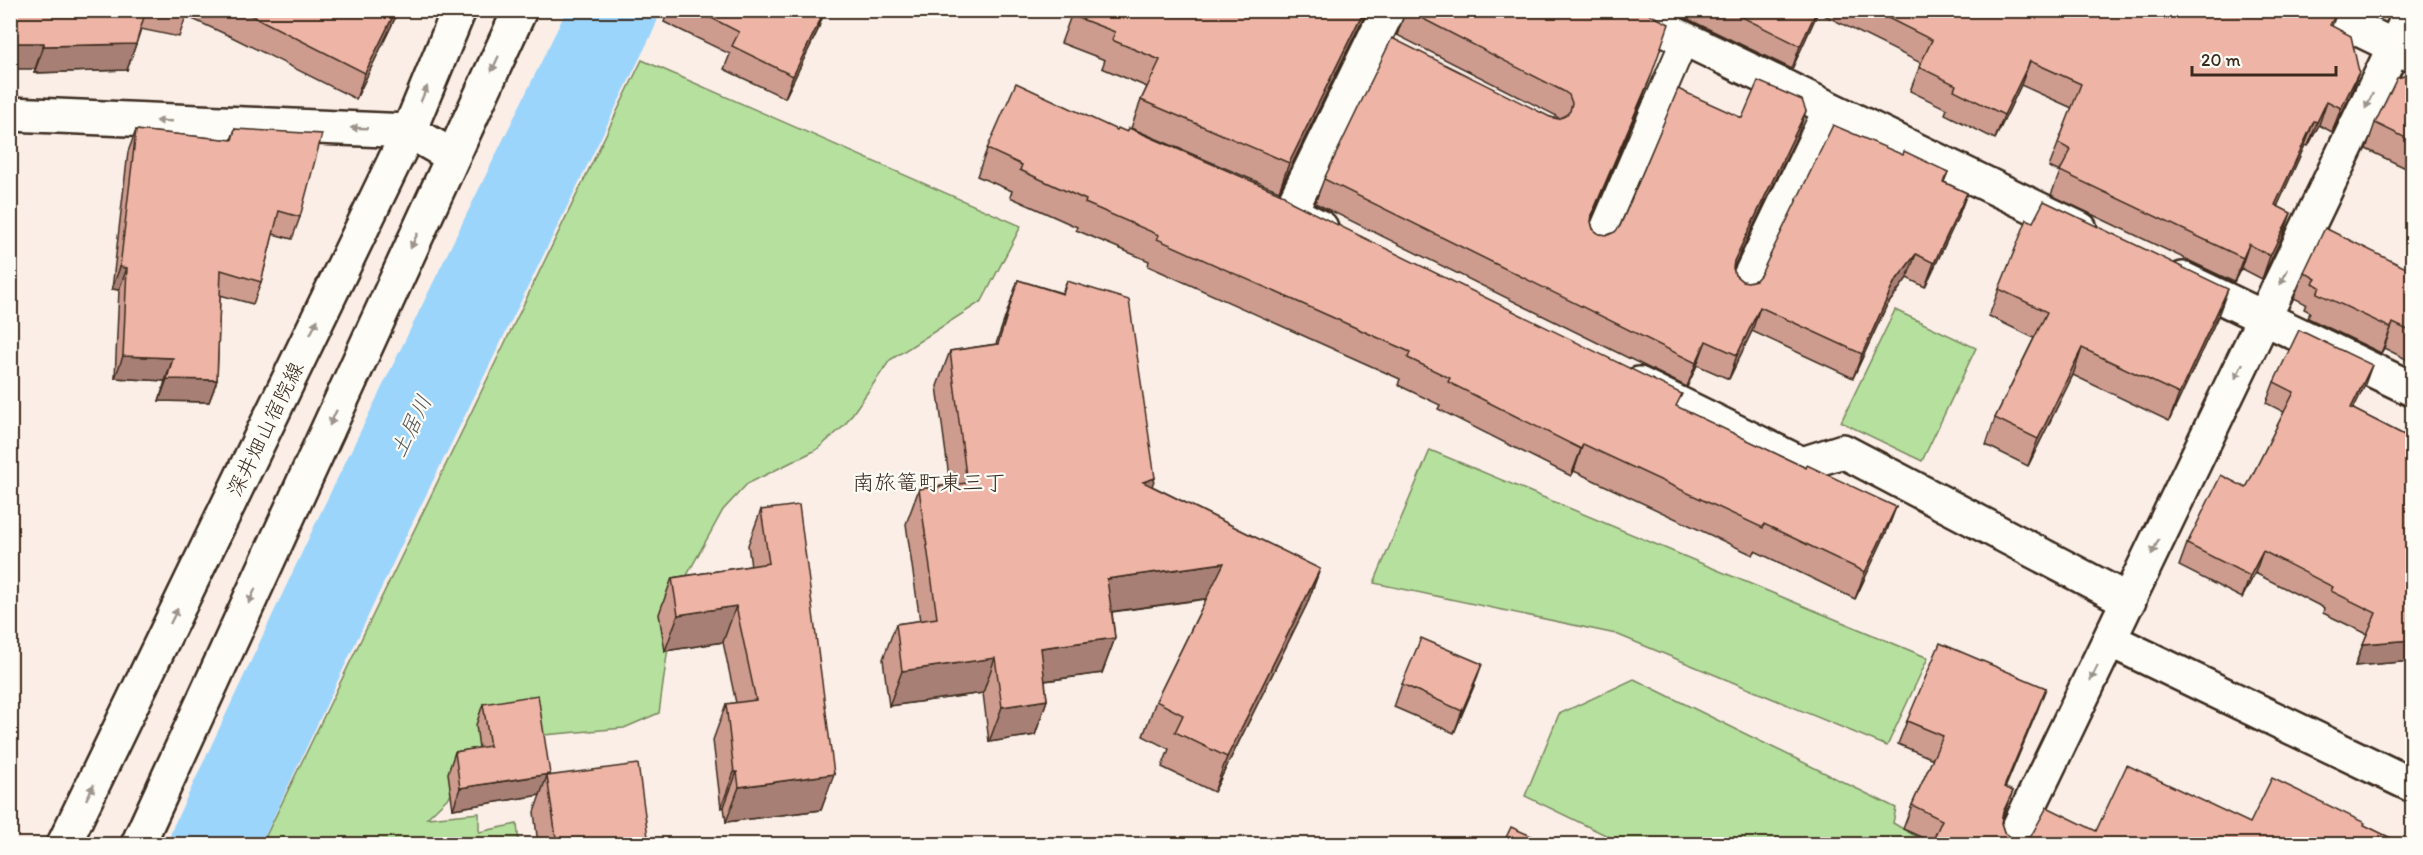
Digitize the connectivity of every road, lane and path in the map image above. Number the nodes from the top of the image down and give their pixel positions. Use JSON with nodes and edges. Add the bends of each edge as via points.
{"nodes":[{"id":1,"x":520,"y":10,"type":"edge"},
{"id":2,"x":1388,"y":10,"type":"edge"},
{"id":3,"x":1625,"y":10,"type":"edge"},
{"id":4,"x":2319,"y":10,"type":"edge"},
{"id":5,"x":2412,"y":10,"type":"edge"},
{"id":6,"x":459,"y":11,"type":"edge"},
{"id":7,"x":1685,"y":39,"type":"junction"},
{"id":8,"x":2404,"y":51,"type":"edge"},
{"id":9,"x":1827,"y":108,"type":"junction"},
{"id":10,"x":10,"y":114,"type":"edge"},
{"id":11,"x":409,"y":130,"type":"junction"},
{"id":12,"x":452,"y":156,"type":"junction"},
{"id":13,"x":1343,"y":239,"type":"edge"},
{"id":14,"x":2104,"y":241,"type":"edge"},
{"id":15,"x":1597,"y":243,"type":"edge"},
{"id":16,"x":2158,"y":267,"type":"edge"},
{"id":17,"x":1739,"y":291,"type":"edge"},
{"id":18,"x":2264,"y":318,"type":"junction"},
{"id":19,"x":1610,"y":369,"type":"edge"},
{"id":20,"x":2412,"y":389,"type":"edge"},
{"id":21,"x":2129,"y":601,"type":"junction"},
{"id":22,"x":2110,"y":640,"type":"junction"},
{"id":23,"x":2412,"y":785,"type":"edge"},
{"id":24,"x":64,"y":844,"type":"edge"},
{"id":25,"x":138,"y":844,"type":"edge"},
{"id":26,"x":2011,"y":844,"type":"edge"}],
"edges":[{"from":1,"to":12,"type":"street","one_way":true},
{"from":2,"to":13,"type":"street","via":[[1384,45],[1279,208]]},
{"from":3,"to":7,"type":"street"},
{"from":4,"to":8,"type":"street"},
{"from":5,"to":8,"type":"street"},
{"from":11,"to":6,"type":"street","name":"深井畑山宿院線","one_way":true},
{"from":7,"to":9,"type":"street"},
{"from":7,"to":15,"type":"lane"},
{"from":8,"to":18,"type":"street","one_way":true},
{"from":9,"to":14,"type":"street"},
{"from":9,"to":17,"type":"lane"},
{"from":11,"to":10,"type":"street","one_way":true},
{"from":11,"to":12,"type":"street"},
{"from":24,"to":11,"type":"street","name":"深井畑山宿院線","one_way":true},
{"from":12,"to":25,"type":"street","one_way":true},
{"from":16,"to":18,"type":"street"},
{"from":18,"to":20,"type":"street"},
{"from":18,"to":21,"type":"street","one_way":true},
{"from":19,"to":21,"type":"street","via":[[1802,464],[1843,451]]},
{"from":21,"to":22,"type":"street"},
{"from":22,"to":23,"type":"street"},
{"from":22,"to":26,"type":"street","one_way":true}]}
